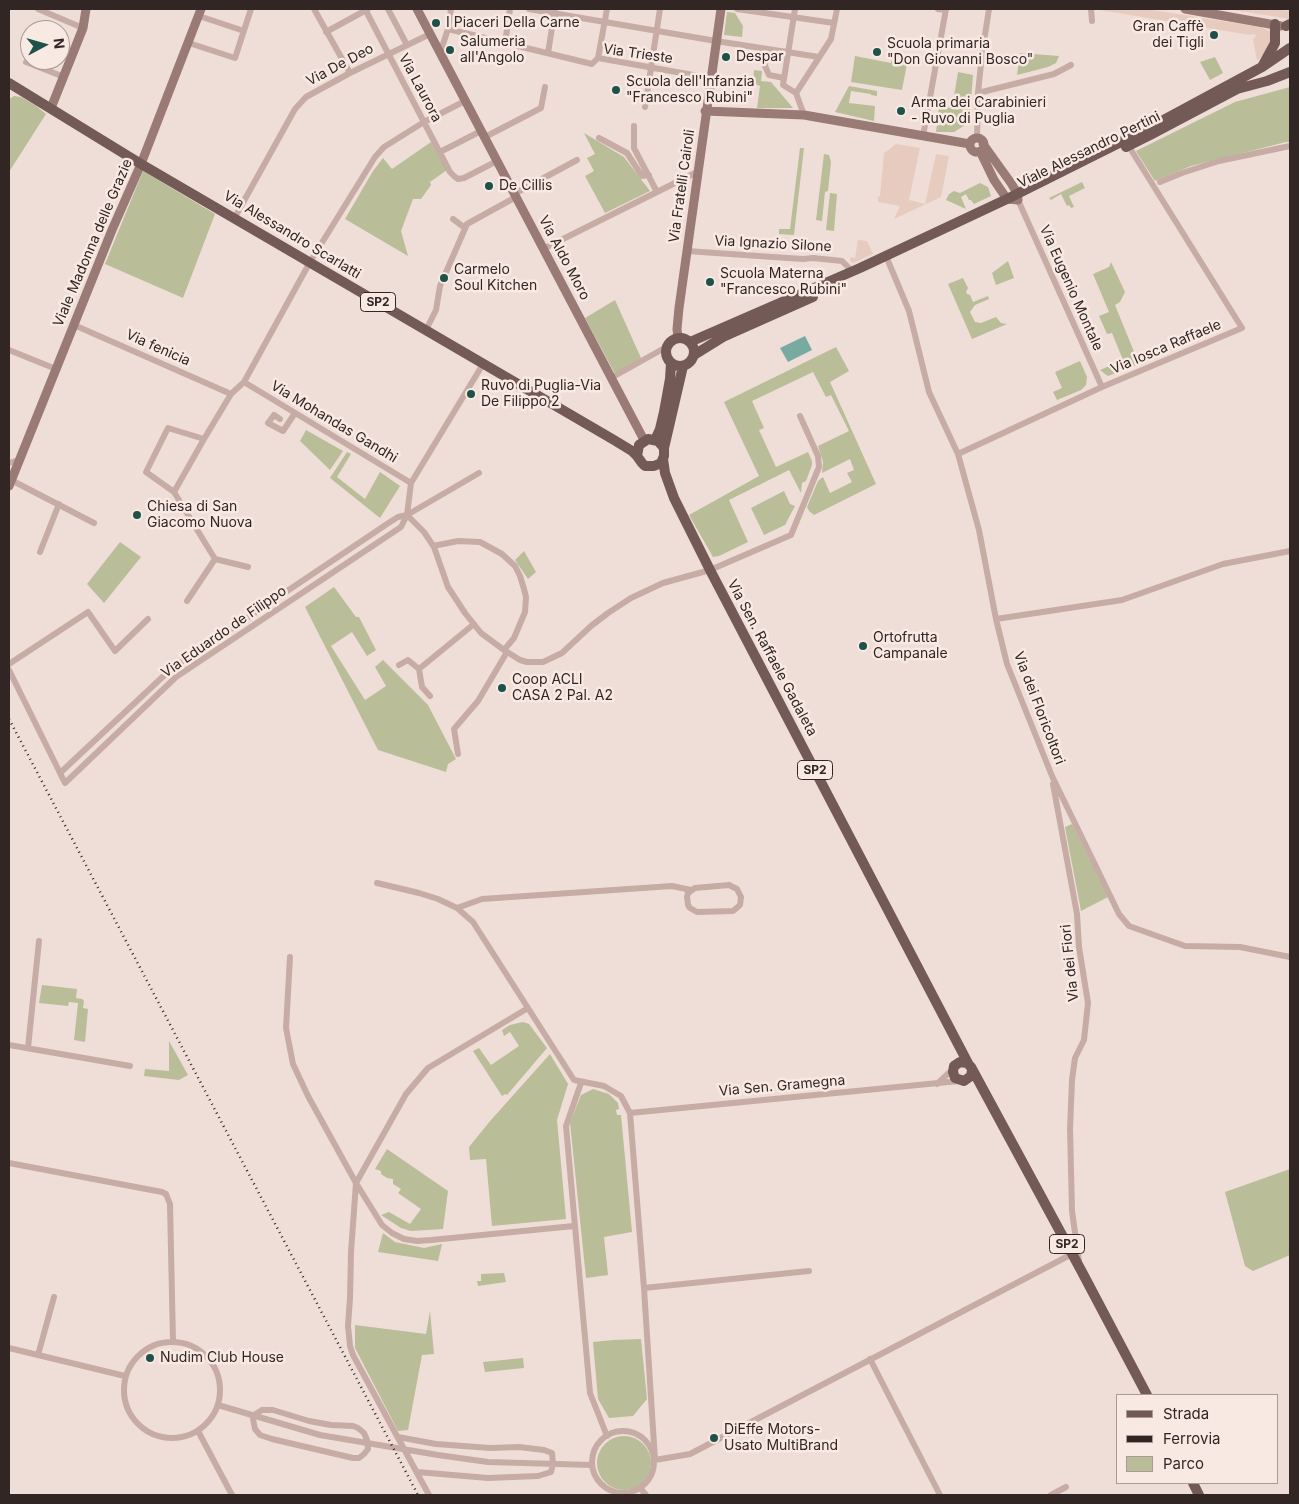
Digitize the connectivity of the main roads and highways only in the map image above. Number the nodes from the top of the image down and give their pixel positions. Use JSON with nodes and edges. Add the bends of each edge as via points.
{"nodes":[{"id":1,"x":1285,"y":25,"type":"edge"},
{"id":2,"x":1290,"y":48,"type":"edge"},
{"id":3,"x":1262,"y":67,"type":"junction"},
{"id":4,"x":1290,"y":72,"type":"edge"},
{"id":5,"x":11,"y":87,"type":"edge"},
{"id":6,"x":1018,"y":197,"type":"junction"},
{"id":7,"x":900,"y":253,"type":"junction"},
{"id":8,"x":859,"y":271,"type":"junction"},
{"id":9,"x":690,"y":342,"type":"junction"},
{"id":10,"x":694,"y":355,"type":"junction"},
{"id":11,"x":671,"y":363,"type":"junction"},
{"id":12,"x":683,"y":366,"type":"junction"},
{"id":13,"x":614,"y":440,"type":"junction"},
{"id":14,"x":656,"y":440,"type":"junction"},
{"id":15,"x":643,"y":441,"type":"junction"},
{"id":16,"x":664,"y":448,"type":"junction"},
{"id":17,"x":637,"y":456,"type":"junction"},
{"id":18,"x":663,"y":459,"type":"junction"},
{"id":19,"x":650,"y":467,"type":"junction"},
{"id":20,"x":674,"y":498,"type":"junction"},
{"id":21,"x":958,"y":1042,"type":"junction"},
{"id":22,"x":955,"y":1066,"type":"junction"},
{"id":23,"x":971,"y":1068,"type":"junction"},
{"id":24,"x":964,"y":1081,"type":"junction"},
{"id":25,"x":985,"y":1093,"type":"junction"},
{"id":26,"x":1146,"y":1394,"type":"edge"}],
"edges":[{"from":1,"to":3,"type":"main road"},
{"from":2,"to":3,"type":"main road","name":"Viale Alessandro Pertini"},
{"from":3,"to":6,"type":"main road","name":"Viale Alessandro Pertini"},
{"from":4,"to":6,"type":"main road","name":"Viale Alessandro Pertini","via":[[1237,90]]},
{"from":5,"to":13,"type":"main road","name":"Via Alessandro Scarlatti","number":"SP2"},
{"from":6,"to":7,"type":"main road","name":"Viale Alessandro Pertini"},
{"from":6,"to":7,"type":"main road","via":[[1007,199]]},
{"from":7,"to":8,"type":"main road","via":[[889,263]]},
{"from":8,"to":9,"type":"main road"},
{"from":8,"to":10,"type":"main road","via":[[723,337]]},
{"from":9,"to":10,"type":"main road"},
{"from":9,"to":11,"type":"main road","via":[[682,338],[670,342],[666,357]]},
{"from":10,"to":12,"type":"main road"},
{"from":11,"to":12,"type":"main road"},
{"from":11,"to":14,"type":"main road"},
{"from":12,"to":16,"type":"main road"},
{"from":13,"to":15,"type":"main road","name":"Via Alessandro Scarlatti","number":"SP2","via":[[634,444]]},
{"from":13,"to":17,"type":"main road","name":"Via Alessandro Scarlatti","number":"SP2"},
{"from":14,"to":15,"type":"main road"},
{"from":14,"to":16,"type":"main road"},
{"from":15,"to":17,"type":"main road"},
{"from":16,"to":18,"type":"main road"},
{"from":17,"to":19,"type":"main road"},
{"from":18,"to":19,"type":"main road"},
{"from":18,"to":20,"type":"main road","name":"Via Sen. Raffaele Gadaleta","number":"SP2"},
{"from":19,"to":20,"type":"main road","name":"Via Sen. Raffaele Gadaleta","number":"SP2"},
{"from":20,"to":21,"type":"main road","name":"Via Sen. Raffaele Gadaleta","number":"SP2"},
{"from":21,"to":22,"type":"main road"},
{"from":21,"to":23,"type":"main road","name":"Via Sen. Raffaele Gadaleta","number":"SP2"},
{"from":22,"to":23,"type":"main road","via":[[963,1062]]},
{"from":22,"to":24,"type":"main road","name":"Via Sen. Raffaele Gadaleta","via":[[953,1076]]},
{"from":23,"to":24,"type":"main road","via":[[971,1076]]},
{"from":23,"to":25,"type":"main road","name":"Via Sen. Raffaele Gadaleta","number":"SP2"},
{"from":24,"to":25,"type":"main road","name":"Via Sen. Raffaele Gadaleta","number":"SP2"},
{"from":25,"to":26,"type":"main road","name":"Via Sen. Raffaele Gadaleta","number":"SP2"}]}
